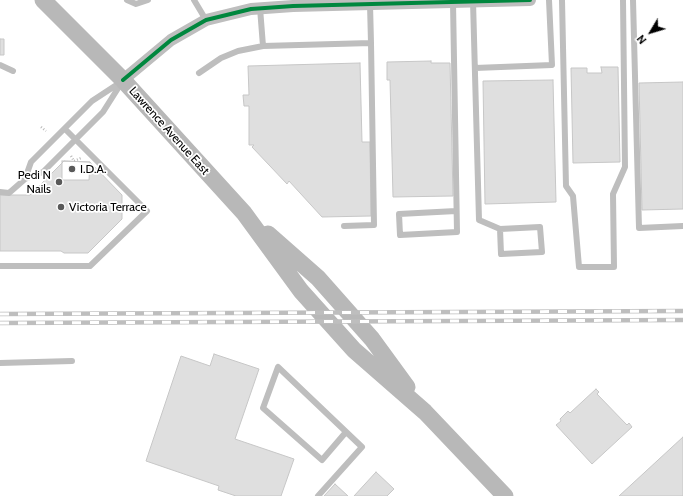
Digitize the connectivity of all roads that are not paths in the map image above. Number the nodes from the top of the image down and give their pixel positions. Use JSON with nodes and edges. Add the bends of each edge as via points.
{"nodes":[{"id":1,"x":43,"y":0,"type":"edge"},
{"id":2,"x":127,"y":0,"type":"edge"},
{"id":3,"x":148,"y":0,"type":"edge"},
{"id":4,"x":194,"y":0,"type":"edge"},
{"id":5,"x":530,"y":0,"type":"edge"},
{"id":6,"x":549,"y":0,"type":"edge"},
{"id":7,"x":562,"y":0,"type":"edge"},
{"id":8,"x":623,"y":0,"type":"edge"},
{"id":9,"x":633,"y":0,"type":"edge"},
{"id":10,"x":453,"y":2,"type":"junction"},
{"id":11,"x":473,"y":2,"type":"junction"},
{"id":12,"x":370,"y":4,"type":"junction"},
{"id":13,"x":260,"y":8,"type":"junction"},
{"id":14,"x":206,"y":20,"type":"junction"},
{"id":15,"x":371,"y":43,"type":"junction"},
{"id":16,"x":263,"y":46,"type":"junction"},
{"id":17,"x":0,"y":65,"type":"edge"},
{"id":18,"x":475,"y":68,"type":"junction"},
{"id":19,"x":13,"y":72,"type":"dead end"},
{"id":20,"x":199,"y":73,"type":"dead end"},
{"id":21,"x":123,"y":80,"type":"junction"},
{"id":22,"x":65,"y":129,"type":"junction"},
{"id":23,"x":76,"y":140,"type":"junction"},
{"id":24,"x":25,"y":179,"type":"junction"},
{"id":25,"x":0,"y":192,"type":"edge"},
{"id":26,"x":456,"y":211,"type":"junction"},
{"id":27,"x":344,"y":226,"type":"dead end"},
{"id":28,"x":683,"y":226,"type":"edge"},
{"id":29,"x":500,"y":229,"type":"junction"},
{"id":30,"x":0,"y":266,"type":"edge"},
{"id":31,"x":72,"y":361,"type":"dead end"},
{"id":32,"x":0,"y":362,"type":"edge"},
{"id":33,"x":346,"y":432,"type":"junction"},
{"id":34,"x":318,"y":496,"type":"edge"},
{"id":35,"x":505,"y":496,"type":"edge"}],
"edges":[{"from":1,"to":21,"type":"main road","name":"Lawrence Avenue East"},
{"from":2,"to":3,"type":"lane","via":[[136,4]]},
{"from":4,"to":14,"type":"lane"},
{"from":5,"to":11,"type":"street"},
{"from":6,"to":18,"type":"lane","via":[[552,64]]},
{"from":7,"to":8,"type":"lane","via":[[566,186],[573,196],[579,267],[614,267],[613,194],[625,167]]},
{"from":9,"to":28,"type":"lane","via":[[639,228]]},
{"from":10,"to":11,"type":"street"},
{"from":10,"to":12,"type":"street"},
{"from":10,"to":26,"type":"lane"},
{"from":11,"to":18,"type":"lane"},
{"from":12,"to":13,"type":"street"},
{"from":12,"to":15,"type":"lane"},
{"from":13,"to":14,"type":"street"},
{"from":13,"to":16,"type":"lane"},
{"from":14,"to":21,"type":"street","via":[[171,40]]},
{"from":15,"to":16,"type":"lane"},
{"from":15,"to":27,"type":"lane","via":[[374,225]]},
{"from":16,"to":20,"type":"lane","via":[[238,51],[221,58]]},
{"from":17,"to":19,"type":"lane"},
{"from":18,"to":29,"type":"lane","via":[[479,220]]},
{"from":21,"to":22,"type":"lane","via":[[92,101]]},
{"from":21,"to":23,"type":"lane","via":[[103,112]]},
{"from":21,"to":35,"type":"main road","name":"Lawrence Avenue East","via":[[244,213],[301,291],[349,344],[425,412]]},
{"from":22,"to":23,"type":"lane"},
{"from":22,"to":24,"type":"lane","via":[[31,162]]},
{"from":23,"to":24,"type":"lane","via":[[43,172]]},
{"from":23,"to":30,"type":"lane","via":[[147,211],[90,266]]},
{"from":24,"to":25,"type":"lane","via":[[9,193]]},
{"from":26,"to":26,"type":"lane","via":[[399,214],[400,235],[457,232]]},
{"from":29,"to":29,"type":"lane","via":[[540,227],[542,252],[501,254]]},
{"from":31,"to":32,"type":"lane"},
{"from":33,"to":33,"type":"lane","via":[[300,389],[278,367],[263,408],[322,460]]},
{"from":33,"to":34,"type":"lane","via":[[362,447]]}]}
